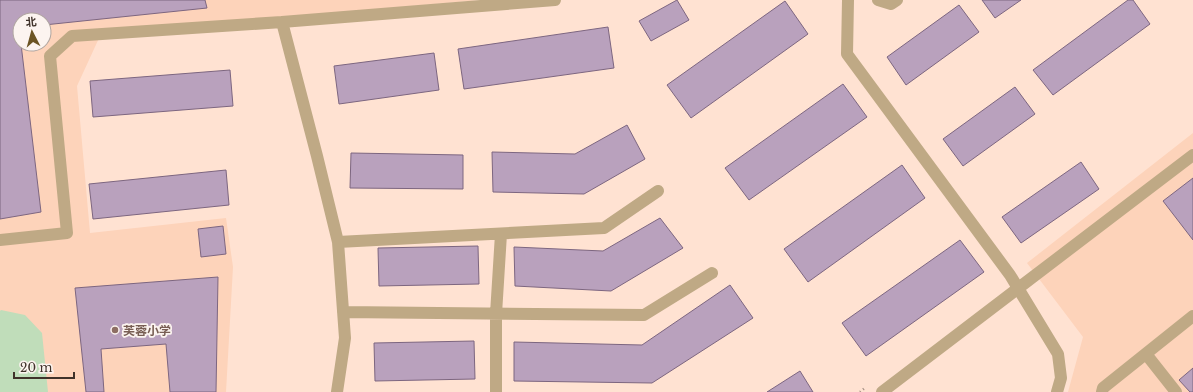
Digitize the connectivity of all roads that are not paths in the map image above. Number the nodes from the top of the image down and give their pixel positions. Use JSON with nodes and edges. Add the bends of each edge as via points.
{"nodes":[{"id":1,"x":555,"y":0,"type":"edge"},
{"id":2,"x":848,"y":0,"type":"edge"},
{"id":3,"x":878,"y":0,"type":"edge"},
{"id":4,"x":897,"y":0,"type":"edge"},
{"id":5,"x":282,"y":22,"type":"junction"},
{"id":6,"x":1193,"y":155,"type":"edge"},
{"id":7,"x":658,"y":191,"type":"dead end"},
{"id":8,"x":502,"y":234,"type":"junction"},
{"id":9,"x":0,"y":240,"type":"edge"},
{"id":10,"x":338,"y":242,"type":"junction"},
{"id":11,"x":712,"y":273,"type":"dead end"},
{"id":12,"x":1018,"y":289,"type":"junction"},
{"id":13,"x":343,"y":312,"type":"junction"},
{"id":14,"x":496,"y":314,"type":"junction"},
{"id":15,"x":1193,"y":316,"type":"edge"},
{"id":16,"x":1146,"y":354,"type":"junction"},
{"id":17,"x":337,"y":392,"type":"edge"},
{"id":18,"x":496,"y":392,"type":"edge"},
{"id":19,"x":882,"y":392,"type":"edge"},
{"id":20,"x":1058,"y":392,"type":"edge"},
{"id":21,"x":1102,"y":392,"type":"edge"},
{"id":22,"x":1176,"y":392,"type":"edge"}],
"edges":[{"from":1,"to":5,"type":"lane"},
{"from":2,"to":12,"type":"lane","via":[[847,54]]},
{"from":3,"to":4,"type":"lane","via":[[891,4]]},
{"from":5,"to":9,"type":"lane","via":[[72,36],[50,56],[66,233]]},
{"from":5,"to":10,"type":"lane"},
{"from":6,"to":12,"type":"lane"},
{"from":7,"to":8,"type":"lane","via":[[604,228]]},
{"from":8,"to":10,"type":"lane"},
{"from":8,"to":14,"type":"lane"},
{"from":10,"to":13,"type":"lane"},
{"from":11,"to":14,"type":"lane","via":[[644,315]]},
{"from":12,"to":19,"type":"lane"},
{"from":12,"to":20,"type":"lane","via":[[1058,354],[1061,378]]},
{"from":13,"to":14,"type":"lane"},
{"from":13,"to":17,"type":"lane","via":[[345,338]]},
{"from":14,"to":18,"type":"lane"},
{"from":15,"to":16,"type":"lane"},
{"from":16,"to":21,"type":"lane","via":[[1103,388]]},
{"from":16,"to":22,"type":"lane"}]}
